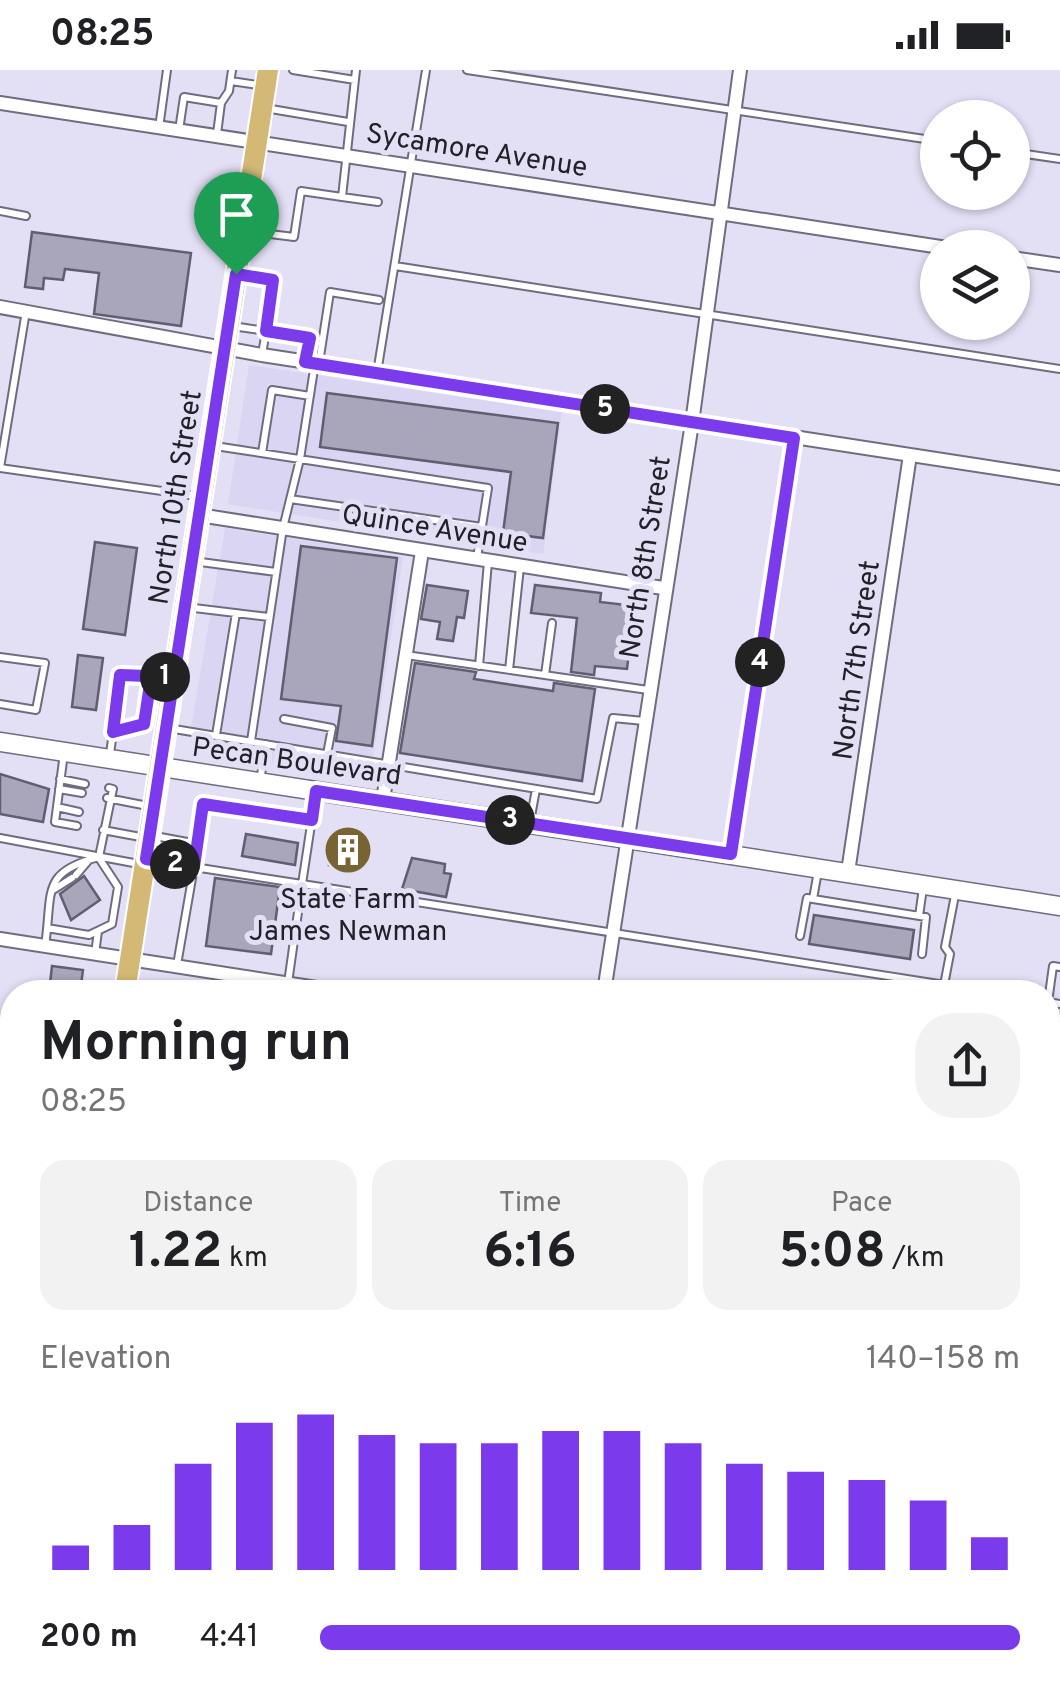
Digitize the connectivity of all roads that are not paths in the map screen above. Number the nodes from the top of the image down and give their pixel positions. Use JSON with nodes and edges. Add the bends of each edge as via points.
{"nodes":[{"id":1,"x":167,"y":70,"type":"edge"},
{"id":2,"x":232,"y":70,"type":"edge"},
{"id":3,"x":292,"y":70,"type":"edge"},
{"id":4,"x":356,"y":70,"type":"edge"},
{"id":5,"x":426,"y":70,"type":"edge"},
{"id":6,"x":467,"y":70,"type":"edge"},
{"id":7,"x":740,"y":70,"type":"edge"},
{"id":8,"x":267,"y":78,"type":"edge"},
{"id":9,"x":354,"y":80,"type":"junction"},
{"id":10,"x":231,"y":81,"type":"junction"},
{"id":11,"x":0,"y":103,"type":"edge"},
{"id":12,"x":222,"y":103,"type":"junction"},
{"id":13,"x":262,"y":108,"type":"junction"},
{"id":14,"x":734,"y":110,"type":"junction"},
{"id":15,"x":348,"y":122,"type":"junction"},
{"id":16,"x":159,"y":128,"type":"junction"},
{"id":17,"x":179,"y":132,"type":"junction"},
{"id":18,"x":217,"y":138,"type":"junction"},
{"id":19,"x":920,"y":138,"type":"edge"},
{"id":20,"x":257,"y":140,"type":"junction"},
{"id":21,"x":345,"y":154,"type":"junction"},
{"id":22,"x":1030,"y":155,"type":"edge"},
{"id":23,"x":1060,"y":159,"type":"edge"},
{"id":24,"x":412,"y":164,"type":"junction"},
{"id":25,"x":342,"y":197,"type":"junction"},
{"id":26,"x":378,"y":202,"type":"dead end"},
{"id":27,"x":0,"y":211,"type":"edge"},
{"id":28,"x":719,"y":212,"type":"junction"},
{"id":29,"x":26,"y":216,"type":"dead end"},
{"id":30,"x":243,"y":231,"type":"junction"},
{"id":31,"x":920,"y":244,"type":"edge"},
{"id":32,"x":1030,"y":261,"type":"edge"},
{"id":33,"x":1060,"y":265,"type":"edge"},
{"id":34,"x":395,"y":266,"type":"junction"},
{"id":35,"x":236,"y":274,"type":"junction"},
{"id":36,"x":379,"y":300,"type":"dead end"},
{"id":37,"x":0,"y":307,"type":"edge"},
{"id":38,"x":26,"y":310,"type":"junction"},
{"id":39,"x":706,"y":315,"type":"junction"},
{"id":40,"x":228,"y":326,"type":"junction"},
{"id":41,"x":266,"y":331,"type":"junction"},
{"id":42,"x":225,"y":349,"type":"junction"},
{"id":43,"x":262,"y":355,"type":"junction"},
{"id":44,"x":313,"y":363,"type":"junction"},
{"id":45,"x":1060,"y":369,"type":"edge"},
{"id":46,"x":377,"y":373,"type":"junction"},
{"id":47,"x":310,"y":396,"type":"junction"},
{"id":48,"x":692,"y":423,"type":"junction"},
{"id":49,"x":794,"y":438,"type":"junction"},
{"id":50,"x":210,"y":445,"type":"junction"},
{"id":51,"x":262,"y":453,"type":"junction"},
{"id":52,"x":910,"y":455,"type":"junction"},
{"id":53,"x":300,"y":459,"type":"junction"},
{"id":54,"x":0,"y":468,"type":"edge"},
{"id":55,"x":1060,"y":478,"type":"edge"},
{"id":56,"x":290,"y":499,"type":"junction"},
{"id":57,"x":201,"y":506,"type":"junction"},
{"id":58,"x":482,"y":527,"type":"junction"},
{"id":59,"x":283,"y":528,"type":"junction"},
{"id":60,"x":422,"y":551,"type":"junction"},
{"id":61,"x":482,"y":560,"type":"junction"},
{"id":62,"x":192,"y":561,"type":"junction"},
{"id":63,"x":520,"y":566,"type":"junction"},
{"id":64,"x":276,"y":572,"type":"junction"},
{"id":65,"x":663,"y":588,"type":"junction"},
{"id":66,"x":185,"y":607,"type":"junction"},
{"id":67,"x":236,"y":613,"type":"junction"},
{"id":68,"x":270,"y":618,"type":"junction"},
{"id":69,"x":552,"y":623,"type":"dead end"},
{"id":70,"x":406,"y":655,"type":"junction"},
{"id":71,"x":0,"y":657,"type":"edge"},
{"id":72,"x":479,"y":666,"type":"junction"},
{"id":73,"x":509,"y":670,"type":"junction"},
{"id":74,"x":545,"y":675,"type":"junction"},
{"id":75,"x":174,"y":677,"type":"junction"},
{"id":76,"x":151,"y":678,"type":"junction"},
{"id":77,"x":648,"y":690,"type":"junction"},
{"id":78,"x":118,"y":692,"type":"junction"},
{"id":79,"x":128,"y":693,"type":"dead end"},
{"id":80,"x":0,"y":704,"type":"edge"},
{"id":81,"x":284,"y":719,"type":"dead end"},
{"id":82,"x":644,"y":721,"type":"junction"},
{"id":83,"x":166,"y":727,"type":"junction"},
{"id":84,"x":113,"y":732,"type":"junction"},
{"id":85,"x":216,"y":736,"type":"junction"},
{"id":86,"x":0,"y":742,"type":"edge"},
{"id":87,"x":251,"y":742,"type":"junction"},
{"id":88,"x":266,"y":744,"type":"junction"},
{"id":89,"x":64,"y":752,"type":"junction"},
{"id":90,"x":328,"y":754,"type":"junction"},
{"id":91,"x":108,"y":760,"type":"junction"},
{"id":92,"x":388,"y":765,"type":"junction"},
{"id":93,"x":160,"y":768,"type":"junction"},
{"id":94,"x":60,"y":779,"type":"junction"},
{"id":95,"x":260,"y":782,"type":"junction"},
{"id":96,"x":84,"y":784,"type":"dead end"},
{"id":97,"x":109,"y":788,"type":"dead end"},
{"id":98,"x":59,"y":789,"type":"junction"},
{"id":99,"x":536,"y":789,"type":"junction"},
{"id":100,"x":316,"y":791,"type":"junction"},
{"id":101,"x":82,"y":794,"type":"dead end"},
{"id":102,"x":110,"y":798,"type":"junction"},
{"id":103,"x":383,"y":800,"type":"junction"},
{"id":104,"x":57,"y":807,"type":"junction"},
{"id":105,"x":154,"y":807,"type":"junction"},
{"id":106,"x":79,"y":812,"type":"dead end"},
{"id":107,"x":312,"y":820,"type":"junction"},
{"id":108,"x":530,"y":823,"type":"junction"},
{"id":109,"x":77,"y":826,"type":"dead end"},
{"id":110,"x":105,"y":831,"type":"junction"},
{"id":111,"x":0,"y":838,"type":"edge"},
{"id":112,"x":626,"y":838,"type":"junction"},
{"id":113,"x":198,"y":844,"type":"junction"},
{"id":114,"x":147,"y":849,"type":"junction"},
{"id":115,"x":731,"y":854,"type":"junction"},
{"id":116,"x":98,"y":857,"type":"junction"},
{"id":117,"x":88,"y":860,"type":"junction"},
{"id":118,"x":194,"y":867,"type":"junction"},
{"id":119,"x":819,"y":867,"type":"junction"},
{"id":120,"x":848,"y":872,"type":"junction"},
{"id":121,"x":302,"y":884,"type":"junction"},
{"id":122,"x":924,"y":884,"type":"junction"},
{"id":123,"x":956,"y":889,"type":"junction"},
{"id":124,"x":53,"y":890,"type":"junction"},
{"id":125,"x":813,"y":899,"type":"junction"},
{"id":126,"x":1060,"y":906,"type":"edge"},
{"id":127,"x":114,"y":911,"type":"junction"},
{"id":128,"x":137,"y":915,"type":"junction"},
{"id":129,"x":919,"y":916,"type":"junction"},
{"id":130,"x":48,"y":928,"type":"junction"},
{"id":131,"x":98,"y":931,"type":"junction"},
{"id":132,"x":612,"y":932,"type":"junction"},
{"id":133,"x":800,"y":936,"type":"dead end"},
{"id":134,"x":0,"y":939,"type":"edge"},
{"id":135,"x":45,"y":946,"type":"junction"},
{"id":136,"x":96,"y":954,"type":"junction"},
{"id":137,"x":922,"y":954,"type":"dead end"},
{"id":138,"x":130,"y":959,"type":"junction"},
{"id":139,"x":177,"y":966,"type":"junction"},
{"id":140,"x":127,"y":980,"type":"edge"},
{"id":141,"x":263,"y":980,"type":"edge"},
{"id":142,"x":289,"y":980,"type":"edge"},
{"id":143,"x":606,"y":980,"type":"edge"},
{"id":144,"x":913,"y":980,"type":"edge"},
{"id":145,"x":945,"y":980,"type":"edge"}],
"edges":[{"from":1,"to":16,"type":"lane"},
{"from":2,"to":10,"type":"lane"},
{"from":3,"to":9,"type":"lane"},
{"from":4,"to":9,"type":"lane"},
{"from":5,"to":24,"type":"lane"},
{"from":6,"to":14,"type":"lane"},
{"from":7,"to":14,"type":"street","name":"North 8th Street"},
{"from":8,"to":10,"type":"lane"},
{"from":8,"to":13,"type":"main road","name":"North 10th Street"},
{"from":9,"to":15,"type":"lane"},
{"from":10,"to":12,"type":"lane"},
{"from":11,"to":16,"type":"street","name":"Sycamore Avenue"},
{"from":12,"to":17,"type":"lane","via":[[184,97]]},
{"from":12,"to":18,"type":"lane"},
{"from":13,"to":15,"type":"lane"},
{"from":13,"to":20,"type":"main road","name":"North 10th Street"},
{"from":14,"to":19,"type":"lane"},
{"from":14,"to":28,"type":"street","name":"North 8th Street"},
{"from":15,"to":21,"type":"lane"},
{"from":16,"to":17,"type":"street","name":"Sycamore Avenue"},
{"from":17,"to":18,"type":"street","name":"Sycamore Avenue"},
{"from":18,"to":20,"type":"street","name":"Sycamore Avenue"},
{"from":20,"to":21,"type":"street","name":"Sycamore Avenue"},
{"from":20,"to":30,"type":"main road","name":"North 10th Street"},
{"from":21,"to":24,"type":"street","name":"Sycamore Avenue"},
{"from":21,"to":25,"type":"lane"},
{"from":22,"to":23,"type":"lane"},
{"from":24,"to":28,"type":"street","name":"Sycamore Avenue"},
{"from":24,"to":34,"type":"lane"},
{"from":25,"to":26,"type":"lane"},
{"from":25,"to":30,"type":"lane","via":[[302,191],[294,237]]},
{"from":27,"to":29,"type":"lane"},
{"from":28,"to":31,"type":"street","name":"Sycamore Avenue"},
{"from":28,"to":39,"type":"street","name":"North 8th Street"},
{"from":30,"to":35,"type":"main road","name":"North 10th Street"},
{"from":32,"to":33,"type":"street"},
{"from":34,"to":39,"type":"lane"},
{"from":34,"to":46,"type":"lane"},
{"from":35,"to":40,"type":"main road","name":"North 10th Street"},
{"from":35,"to":41,"type":"lane","via":[[273,280]]},
{"from":36,"to":44,"type":"lane","via":[[330,292]]},
{"from":37,"to":38,"type":"street"},
{"from":38,"to":42,"type":"street"},
{"from":38,"to":54,"type":"lane"},
{"from":39,"to":45,"type":"lane"},
{"from":39,"to":48,"type":"street","name":"North 8th Street"},
{"from":40,"to":41,"type":"lane"},
{"from":40,"to":42,"type":"main road","name":"North 10th Street"},
{"from":41,"to":43,"type":"lane"},
{"from":41,"to":44,"type":"lane","via":[[310,338]]},
{"from":42,"to":43,"type":"street"},
{"from":42,"to":50,"type":"main road","name":"North 10th Street"},
{"from":43,"to":44,"type":"street"},
{"from":44,"to":46,"type":"street"},
{"from":44,"to":47,"type":"lane"},
{"from":46,"to":48,"type":"street"},
{"from":47,"to":51,"type":"lane","via":[[272,390]]},
{"from":47,"to":53,"type":"lane"},
{"from":48,"to":49,"type":"street"},
{"from":48,"to":65,"type":"street","name":"North 8th Street"},
{"from":49,"to":52,"type":"street"},
{"from":49,"to":115,"type":"lane"},
{"from":50,"to":51,"type":"lane"},
{"from":50,"to":57,"type":"main road","name":"North 10th Street"},
{"from":51,"to":53,"type":"lane"},
{"from":52,"to":55,"type":"street"},
{"from":52,"to":120,"type":"street","name":"North 7th Street"},
{"from":53,"to":56,"type":"lane"},
{"from":53,"to":58,"type":"lane","via":[[488,488]]},
{"from":54,"to":57,"type":"lane"},
{"from":56,"to":58,"type":"lane"},
{"from":56,"to":59,"type":"lane"},
{"from":57,"to":59,"type":"street","name":"Quince Avenue"},
{"from":57,"to":62,"type":"main road","name":"North 10th Street"},
{"from":58,"to":61,"type":"lane"},
{"from":59,"to":60,"type":"street","name":"Quince Avenue"},
{"from":59,"to":64,"type":"lane"},
{"from":60,"to":61,"type":"street","name":"Quince Avenue"},
{"from":60,"to":70,"type":"street"},
{"from":61,"to":63,"type":"street","name":"Quince Avenue"},
{"from":61,"to":72,"type":"lane"},
{"from":62,"to":64,"type":"lane"},
{"from":62,"to":66,"type":"main road","name":"North 10th Street"},
{"from":63,"to":65,"type":"street","name":"Quince Avenue"},
{"from":63,"to":73,"type":"lane"},
{"from":64,"to":68,"type":"lane"},
{"from":65,"to":77,"type":"street","name":"North 8th Street"},
{"from":66,"to":67,"type":"lane"},
{"from":66,"to":75,"type":"main road","name":"North 10th Street"},
{"from":67,"to":68,"type":"lane"},
{"from":67,"to":85,"type":"lane"},
{"from":68,"to":87,"type":"lane"},
{"from":69,"to":74,"type":"lane"},
{"from":70,"to":72,"type":"lane"},
{"from":70,"to":92,"type":"street"},
{"from":71,"to":80,"type":"lane","via":[[44,663],[36,710]]},
{"from":72,"to":73,"type":"lane"},
{"from":73,"to":74,"type":"lane"},
{"from":74,"to":77,"type":"lane"},
{"from":75,"to":76,"type":"lane"},
{"from":75,"to":83,"type":"main road","name":"North 10th Street"},
{"from":76,"to":78,"type":"lane","via":[[120,675]]},
{"from":76,"to":84,"type":"lane","via":[[144,724]]},
{"from":77,"to":82,"type":"street","name":"North 8th Street"},
{"from":78,"to":79,"type":"lane"},
{"from":78,"to":84,"type":"lane"},
{"from":81,"to":90,"type":"lane","via":[[332,728]]},
{"from":82,"to":99,"type":"lane","via":[[613,718],[598,799]]},
{"from":82,"to":112,"type":"street","name":"North 8th Street"},
{"from":83,"to":85,"type":"lane"},
{"from":83,"to":93,"type":"main road","name":"North 10th Street"},
{"from":84,"to":91,"type":"lane"},
{"from":85,"to":87,"type":"lane"},
{"from":86,"to":89,"type":"main road","name":"Pecan Boulevard"},
{"from":87,"to":88,"type":"lane"},
{"from":88,"to":90,"type":"lane"},
{"from":88,"to":95,"type":"lane"},
{"from":89,"to":91,"type":"main road","name":"Pecan Boulevard"},
{"from":89,"to":94,"type":"lane"},
{"from":90,"to":92,"type":"lane"},
{"from":91,"to":93,"type":"main road","name":"Pecan Boulevard"},
{"from":92,"to":99,"type":"lane"},
{"from":92,"to":103,"type":"street"},
{"from":93,"to":95,"type":"main road","name":"Pecan Boulevard"},
{"from":93,"to":105,"type":"main road","name":"North 10th Street"},
{"from":94,"to":96,"type":"lane"},
{"from":94,"to":98,"type":"lane"},
{"from":95,"to":100,"type":"main road","name":"Pecan Boulevard"},
{"from":97,"to":102,"type":"lane"},
{"from":98,"to":101,"type":"lane"},
{"from":98,"to":104,"type":"lane"},
{"from":99,"to":108,"type":"lane"},
{"from":100,"to":103,"type":"main road","name":"Pecan Boulevard"},
{"from":100,"to":107,"type":"lane"},
{"from":102,"to":105,"type":"lane"},
{"from":102,"to":110,"type":"lane"},
{"from":103,"to":108,"type":"main road","name":"Pecan Boulevard"},
{"from":104,"to":106,"type":"lane"},
{"from":104,"to":109,"type":"lane","via":[[55,822]]},
{"from":105,"to":114,"type":"main road","name":"North 10th Street"},
{"from":107,"to":113,"type":"lane","via":[[203,804]]},
{"from":107,"to":121,"type":"lane"},
{"from":108,"to":112,"type":"main road","name":"Pecan Boulevard"},
{"from":110,"to":114,"type":"lane"},
{"from":110,"to":116,"type":"lane"},
{"from":111,"to":116,"type":"lane"},
{"from":112,"to":115,"type":"main road","name":"Pecan Boulevard"},
{"from":112,"to":132,"type":"street","name":"North 8th Street"},
{"from":113,"to":114,"type":"lane"},
{"from":113,"to":118,"type":"lane"},
{"from":114,"to":116,"type":"lane"},
{"from":114,"to":118,"type":"lane"},
{"from":114,"to":128,"type":"main road","name":"North 10th Street"},
{"from":115,"to":119,"type":"main road","name":"Pecan Boulevard"},
{"from":116,"to":117,"type":"lane"},
{"from":116,"to":127,"type":"lane","via":[[118,888]]},
{"from":117,"to":124,"type":"lane"},
{"from":117,"to":124,"type":"lane","via":[[67,865]]},
{"from":118,"to":121,"type":"lane"},
{"from":118,"to":139,"type":"lane"},
{"from":119,"to":120,"type":"main road","name":"Pecan Boulevard"},
{"from":119,"to":125,"type":"lane"},
{"from":120,"to":122,"type":"main road","name":"Pecan Boulevard"},
{"from":121,"to":132,"type":"lane"},
{"from":121,"to":142,"type":"lane"},
{"from":122,"to":123,"type":"main road","name":"Pecan Boulevard"},
{"from":122,"to":129,"type":"lane"},
{"from":123,"to":126,"type":"main road","name":"Pecan Boulevard"},
{"from":123,"to":145,"type":"lane"},
{"from":124,"to":130,"type":"lane"},
{"from":125,"to":129,"type":"lane"},
{"from":125,"to":133,"type":"lane","via":[[806,898]]},
{"from":127,"to":128,"type":"lane"},
{"from":127,"to":131,"type":"lane","via":[[112,924]]},
{"from":128,"to":138,"type":"main road","name":"North 10th Street"},
{"from":129,"to":137,"type":"lane","via":[[926,918]]},
{"from":130,"to":131,"type":"lane"},
{"from":130,"to":135,"type":"lane"},
{"from":131,"to":136,"type":"lane"},
{"from":132,"to":143,"type":"street","name":"North 8th Street"},
{"from":132,"to":144,"type":"lane"},
{"from":134,"to":135,"type":"street"},
{"from":135,"to":136,"type":"street"},
{"from":136,"to":138,"type":"street"},
{"from":138,"to":139,"type":"street"},
{"from":138,"to":140,"type":"main road","name":"North 10th Street"},
{"from":139,"to":141,"type":"street"}]}
